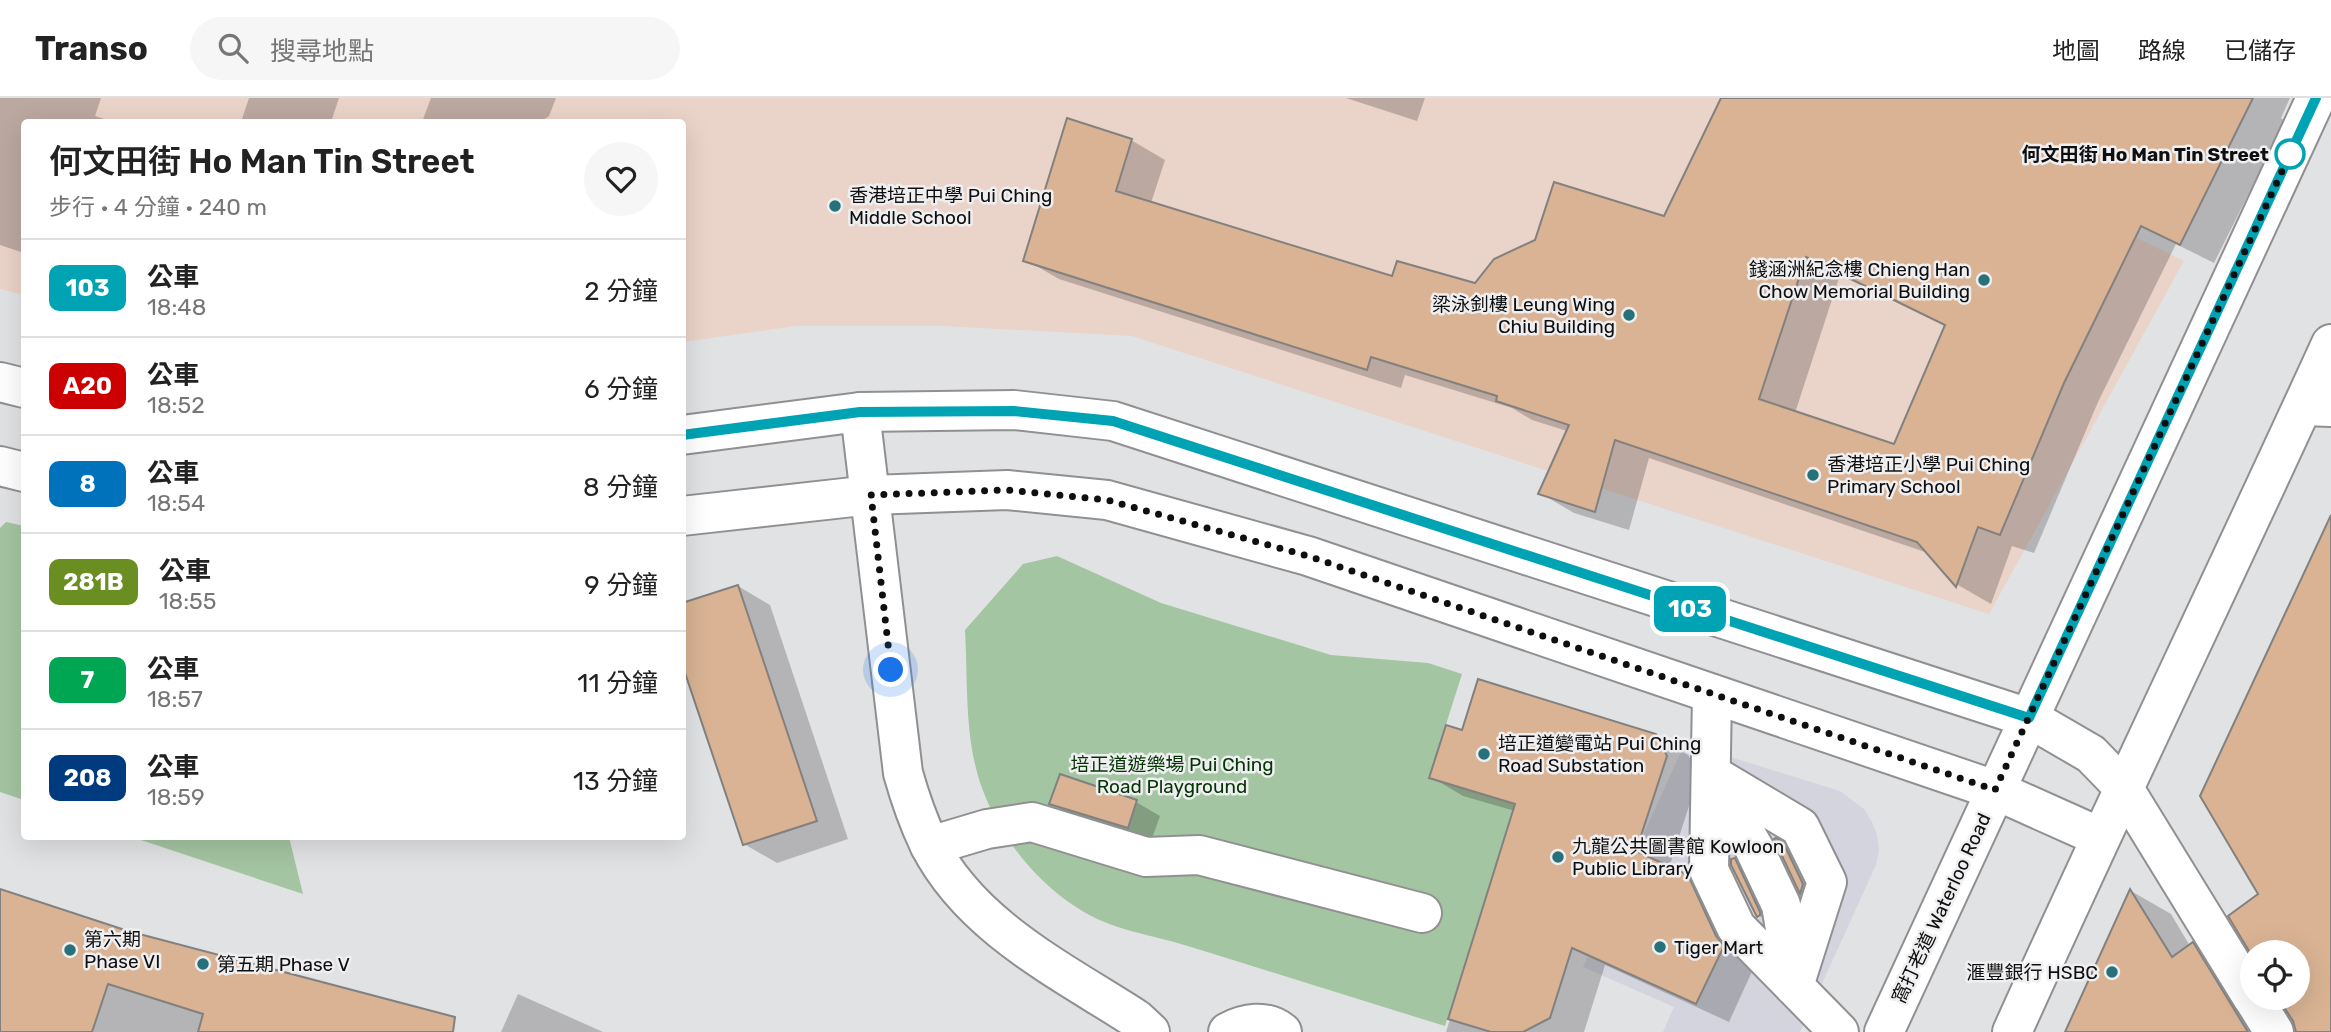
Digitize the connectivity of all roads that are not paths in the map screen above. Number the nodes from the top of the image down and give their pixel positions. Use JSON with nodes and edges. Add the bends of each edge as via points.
{"nodes":[{"id":1,"x":2316,"y":98,"type":"edge"},
{"id":2,"x":2331,"y":344,"type":"edge"},
{"id":3,"x":0,"y":382,"type":"edge"},
{"id":4,"x":21,"y":387,"type":"edge"},
{"id":5,"x":2317,"y":406,"type":"edge"},
{"id":6,"x":860,"y":412,"type":"junction"},
{"id":7,"x":686,"y":434,"type":"edge"},
{"id":8,"x":0,"y":466,"type":"edge"},
{"id":9,"x":21,"y":471,"type":"edge"},
{"id":10,"x":871,"y":495,"type":"junction"},
{"id":11,"x":686,"y":516,"type":"edge"},
{"id":12,"x":1712,"y":694,"type":"junction"},
{"id":13,"x":2029,"y":718,"type":"junction"},
{"id":14,"x":1711,"y":774,"type":"junction"},
{"id":15,"x":2123,"y":787,"type":"junction"},
{"id":16,"x":1995,"y":790,"type":"junction"},
{"id":17,"x":2100,"y":837,"type":"junction"},
{"id":18,"x":930,"y":846,"type":"junction"},
{"id":19,"x":1422,"y":913,"type":"dead end"},
{"id":20,"x":2240,"y":976,"type":"edge"},
{"id":21,"x":1794,"y":986,"type":"junction"},
{"id":22,"x":2261,"y":1010,"type":"edge"},
{"id":23,"x":1150,"y":1032,"type":"edge"},
{"id":24,"x":1228,"y":1032,"type":"edge"},
{"id":25,"x":1282,"y":1032,"type":"edge"},
{"id":26,"x":1839,"y":1032,"type":"edge"},
{"id":27,"x":1884,"y":1032,"type":"edge"},
{"id":28,"x":2012,"y":1032,"type":"edge"},
{"id":29,"x":2274,"y":1032,"type":"edge"}],
"edges":[{"from":1,"to":13,"type":"main road","name":"窩打老道 Waterloo Road"},
{"from":2,"to":5,"type":"main road"},
{"from":3,"to":4,"type":"main road"},
{"from":5,"to":15,"type":"main road"},
{"from":6,"to":7,"type":"main road"},
{"from":6,"to":10,"type":"main road"},
{"from":6,"to":13,"type":"main road","via":[[1014,411],[1113,421]]},
{"from":8,"to":9,"type":"main road"},
{"from":10,"to":11,"type":"main road"},
{"from":10,"to":12,"type":"main road","via":[[1007,490],[1107,500],[1308,556]]},
{"from":10,"to":18,"type":"main road","via":[[903,774]]},
{"from":12,"to":14,"type":"main road"},
{"from":12,"to":16,"type":"main road"},
{"from":13,"to":15,"type":"main road","via":[[2091,754]]},
{"from":13,"to":16,"type":"main road","name":"窩打老道 Waterloo Road"},
{"from":14,"to":21,"type":"main road","via":[[1782,905]]},
{"from":14,"to":21,"type":"main road","via":[[1709,870],[1736,927]]},
{"from":14,"to":21,"type":"main road","via":[[1800,827],[1827,882]]},
{"from":15,"to":17,"type":"main road"},
{"from":15,"to":20,"type":"main road"},
{"from":16,"to":17,"type":"main road"},
{"from":16,"to":27,"type":"main road","name":"窩打老道 Waterloo Road"},
{"from":17,"to":28,"type":"main road"},
{"from":18,"to":19,"type":"main road","via":[[1032,822],[1146,857],[1199,855]]},
{"from":18,"to":23,"type":"main road","via":[[976,909],[1005,934]]},
{"from":21,"to":26,"type":"main road"},
{"from":22,"to":29,"type":"main road"},
{"from":24,"to":25,"type":"main road","via":[[1247,1024]]}]}
